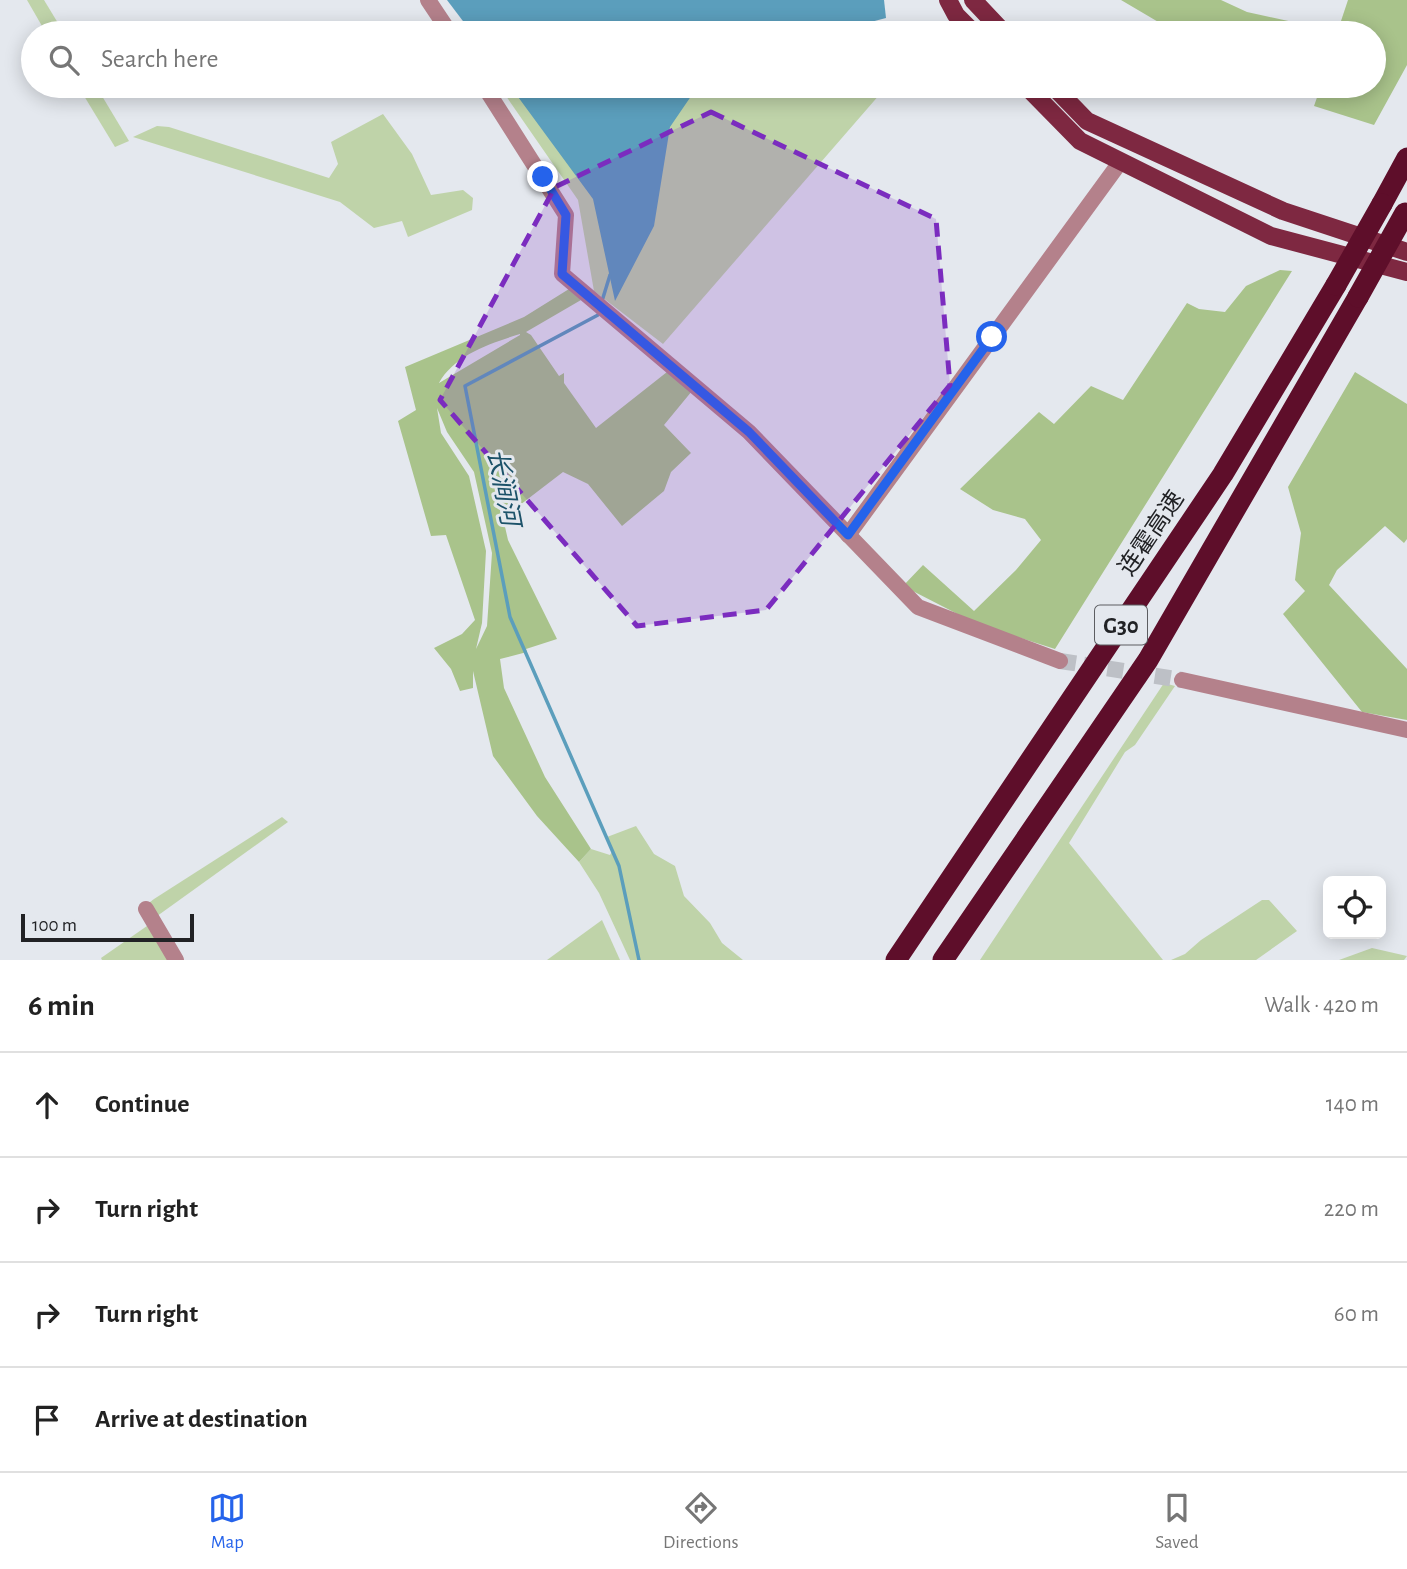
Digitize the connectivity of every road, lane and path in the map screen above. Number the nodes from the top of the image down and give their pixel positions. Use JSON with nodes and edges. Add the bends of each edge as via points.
{"nodes":[{"id":1,"x":428,"y":0,"type":"edge"},
{"id":2,"x":973,"y":0,"type":"edge"},
{"id":3,"x":442,"y":21,"type":"edge"},
{"id":4,"x":993,"y":21,"type":"edge"},
{"id":5,"x":492,"y":98,"type":"edge"},
{"id":6,"x":1038,"y":98,"type":"edge"},
{"id":7,"x":1065,"y":98,"type":"edge"},
{"id":8,"x":1407,"y":159,"type":"edge"},
{"id":9,"x":1121,"y":161,"type":"junction"},
{"id":10,"x":1406,"y":212,"type":"edge"},
{"id":11,"x":1407,"y":252,"type":"edge"},
{"id":12,"x":1407,"y":272,"type":"edge"},
{"id":13,"x":848,"y":535,"type":"junction"},
{"id":14,"x":1060,"y":661,"type":"tunnel mouth"},
{"id":15,"x":1182,"y":680,"type":"tunnel mouth"},
{"id":16,"x":1407,"y":730,"type":"edge"},
{"id":17,"x":146,"y":909,"type":"dead end"},
{"id":18,"x":176,"y":960,"type":"edge"},
{"id":19,"x":896,"y":960,"type":"edge"},
{"id":20,"x":943,"y":960,"type":"edge"}],
"edges":[{"from":1,"to":3,"type":"street"},
{"from":2,"to":4,"type":"main road"},
{"from":5,"to":13,"type":"street","via":[[566,215],[562,274],[749,432]]},
{"from":6,"to":9,"type":"main road","via":[[1080,141]]},
{"from":7,"to":11,"type":"main road","via":[[1087,121],[1283,211]]},
{"from":8,"to":19,"type":"highway","name":"连霍高速","number":"G30","bridge":true,"via":[[1223,474]]},
{"from":9,"to":12,"type":"main road","via":[[1271,236]]},
{"from":9,"to":13,"type":"street"},
{"from":10,"to":20,"type":"highway","number":"G30","bridge":true,"via":[[1148,660]]},
{"from":13,"to":14,"type":"street","via":[[918,607]]},
{"from":15,"to":16,"type":"street"},
{"from":17,"to":18,"type":"street"}]}
